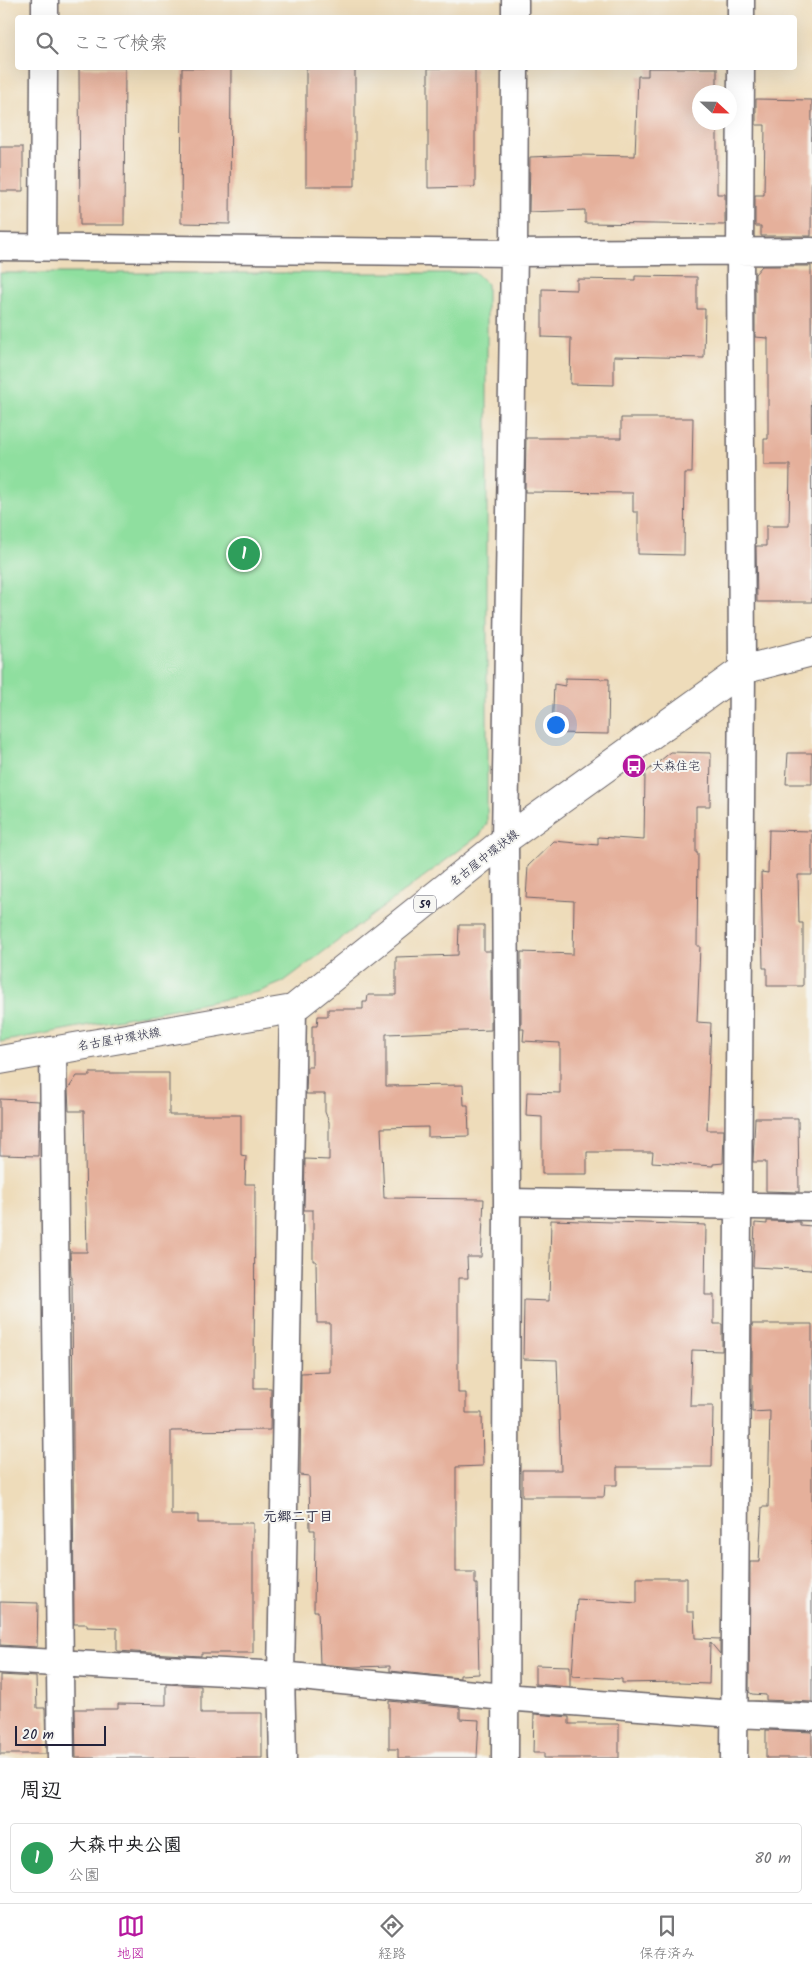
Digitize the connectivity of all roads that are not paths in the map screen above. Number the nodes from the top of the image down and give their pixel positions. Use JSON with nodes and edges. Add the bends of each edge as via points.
{"nodes":[{"id":1,"x":45,"y":0,"type":"edge"},
{"id":2,"x":515,"y":0,"type":"edge"},
{"id":3,"x":741,"y":0,"type":"edge"},
{"id":4,"x":45,"y":15,"type":"edge"},
{"id":5,"x":515,"y":15,"type":"edge"},
{"id":6,"x":741,"y":15,"type":"edge"},
{"id":7,"x":44,"y":70,"type":"edge"},
{"id":8,"x":515,"y":70,"type":"edge"},
{"id":9,"x":741,"y":70,"type":"edge"},
{"id":10,"x":0,"y":247,"type":"edge"},
{"id":11,"x":43,"y":247,"type":"junction"},
{"id":12,"x":740,"y":252,"type":"junction"},
{"id":13,"x":812,"y":252,"type":"edge"},
{"id":14,"x":514,"y":253,"type":"junction"},
{"id":15,"x":812,"y":652,"type":"edge"},
{"id":16,"x":742,"y":670,"type":"junction"},
{"id":17,"x":505,"y":840,"type":"junction"},
{"id":18,"x":293,"y":1009,"type":"junction"},
{"id":19,"x":53,"y":1050,"type":"junction"},
{"id":20,"x":0,"y":1060,"type":"edge"},
{"id":21,"x":506,"y":1202,"type":"junction"},
{"id":22,"x":739,"y":1205,"type":"junction"},
{"id":23,"x":812,"y":1207,"type":"edge"},
{"id":24,"x":0,"y":1660,"type":"edge"},
{"id":25,"x":61,"y":1663,"type":"junction"},
{"id":26,"x":281,"y":1675,"type":"junction"},
{"id":27,"x":504,"y":1697,"type":"junction"},
{"id":28,"x":734,"y":1714,"type":"junction"},
{"id":29,"x":812,"y":1718,"type":"edge"},
{"id":30,"x":61,"y":1758,"type":"edge"},
{"id":31,"x":283,"y":1758,"type":"edge"},
{"id":32,"x":504,"y":1758,"type":"edge"},
{"id":33,"x":734,"y":1758,"type":"edge"}],
"edges":[{"from":1,"to":4,"type":"street"},
{"from":2,"to":5,"type":"street"},
{"from":3,"to":6,"type":"street"},
{"from":7,"to":11,"type":"street"},
{"from":8,"to":14,"type":"street"},
{"from":9,"to":12,"type":"street"},
{"from":10,"to":11,"type":"street"},
{"from":11,"to":14,"type":"street"},
{"from":12,"to":13,"type":"street"},
{"from":12,"to":14,"type":"street"},
{"from":12,"to":16,"type":"street"},
{"from":14,"to":17,"type":"street"},
{"from":15,"to":16,"type":"main road","name":"名古屋中環状線","number":"59"},
{"from":16,"to":17,"type":"main road","name":"名古屋中環状線","number":"59"},
{"from":16,"to":22,"type":"street"},
{"from":17,"to":18,"type":"main road","name":"名古屋中環状線","number":"59"},
{"from":17,"to":21,"type":"street"},
{"from":18,"to":19,"type":"main road","name":"名古屋中環状線","number":"59"},
{"from":18,"to":26,"type":"street"},
{"from":19,"to":20,"type":"main road","name":"名古屋中環状線","number":"59"},
{"from":19,"to":25,"type":"street"},
{"from":21,"to":22,"type":"street"},
{"from":21,"to":27,"type":"street"},
{"from":22,"to":23,"type":"street"},
{"from":22,"to":28,"type":"street"},
{"from":24,"to":25,"type":"street"},
{"from":25,"to":26,"type":"street"},
{"from":25,"to":30,"type":"street"},
{"from":26,"to":27,"type":"street"},
{"from":26,"to":31,"type":"street"},
{"from":27,"to":28,"type":"street"},
{"from":27,"to":32,"type":"street"},
{"from":28,"to":29,"type":"street"},
{"from":28,"to":33,"type":"street"}]}
